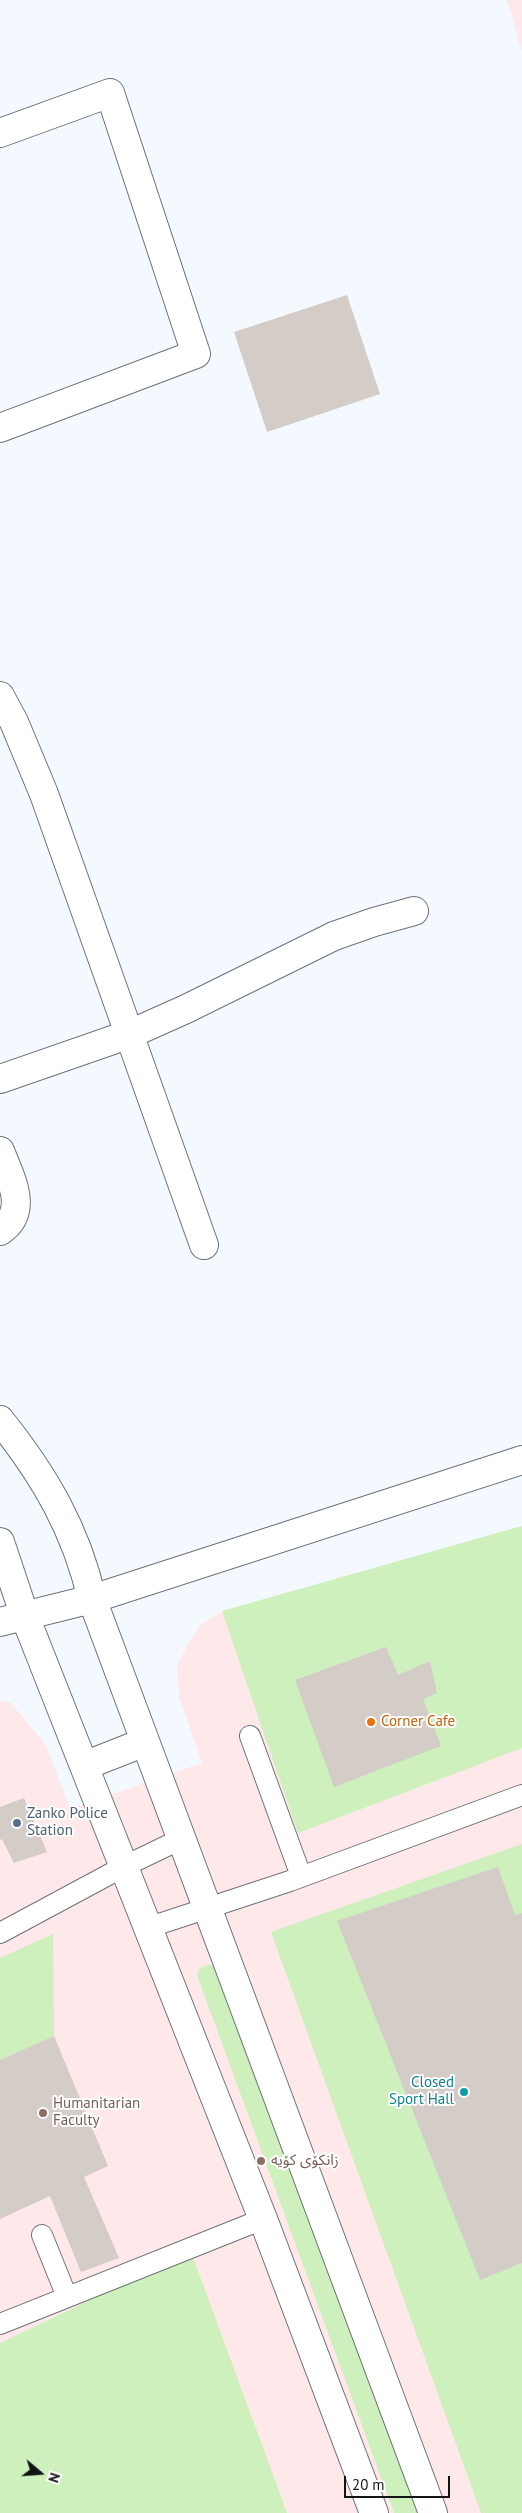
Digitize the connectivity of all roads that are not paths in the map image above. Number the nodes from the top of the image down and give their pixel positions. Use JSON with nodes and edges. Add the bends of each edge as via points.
{"nodes":[{"id":1,"x":0,"y":133,"type":"edge"},
{"id":2,"x":0,"y":428,"type":"edge"},
{"id":3,"x":0,"y":696,"type":"edge"},
{"id":4,"x":7,"y":724,"type":"edge"},
{"id":5,"x":414,"y":911,"type":"dead end"},
{"id":6,"x":130,"y":1034,"type":"junction"},
{"id":7,"x":0,"y":1079,"type":"edge"},
{"id":8,"x":0,"y":1151,"type":"edge"},
{"id":9,"x":0,"y":1231,"type":"edge"},
{"id":10,"x":204,"y":1245,"type":"dead end"},
{"id":11,"x":0,"y":1420,"type":"edge"},
{"id":12,"x":522,"y":1460,"type":"edge"},
{"id":13,"x":0,"y":1542,"type":"edge"},
{"id":14,"x":92,"y":1599,"type":"junction"},
{"id":15,"x":12,"y":1618,"type":"edge"},
{"id":16,"x":250,"y":1736,"type":"dead end"},
{"id":17,"x":145,"y":1742,"type":"junction"},
{"id":18,"x":84,"y":1766,"type":"junction"},
{"id":19,"x":522,"y":1795,"type":"edge"},
{"id":20,"x":181,"y":1840,"type":"junction"},
{"id":21,"x":123,"y":1867,"type":"junction"},
{"id":22,"x":301,"y":1876,"type":"junction"},
{"id":23,"x":206,"y":1907,"type":"junction"},
{"id":24,"x":147,"y":1928,"type":"junction"},
{"id":25,"x":0,"y":1933,"type":"edge"},
{"id":26,"x":263,"y":2219,"type":"junction"},
{"id":27,"x":42,"y":2235,"type":"dead end"},
{"id":28,"x":67,"y":2297,"type":"junction"},
{"id":29,"x":0,"y":2324,"type":"edge"},
{"id":30,"x":374,"y":2513,"type":"edge"},
{"id":31,"x":433,"y":2513,"type":"edge"}],
"edges":[{"from":1,"to":2,"type":"street","via":[[110,93],[196,354]]},
{"from":3,"to":4,"type":"street"},
{"from":4,"to":6,"type":"street","via":[[44,794]]},
{"from":5,"to":6,"type":"street","via":[[334,936]]},
{"from":6,"to":7,"type":"street"},
{"from":6,"to":10,"type":"street"},
{"from":8,"to":9,"type":"street","via":[[16,1201],[13,1218]]},
{"from":11,"to":14,"type":"street","via":[[39,1472],[68,1523],[83,1562]]},
{"from":12,"to":14,"type":"street"},
{"from":13,"to":15,"type":"street"},
{"from":14,"to":15,"type":"street"},
{"from":14,"to":17,"type":"street"},
{"from":15,"to":18,"type":"street"},
{"from":16,"to":22,"type":"lane"},
{"from":17,"to":18,"type":"street"},
{"from":17,"to":20,"type":"street"},
{"from":18,"to":21,"type":"street"},
{"from":19,"to":22,"type":"lane"},
{"from":20,"to":21,"type":"lane"},
{"from":20,"to":23,"type":"street"},
{"from":21,"to":24,"type":"street"},
{"from":21,"to":25,"type":"lane"},
{"from":22,"to":23,"type":"lane"},
{"from":23,"to":24,"type":"lane"},
{"from":23,"to":31,"type":"street"},
{"from":24,"to":26,"type":"street"},
{"from":26,"to":28,"type":"lane"},
{"from":26,"to":30,"type":"street"},
{"from":27,"to":28,"type":"lane"},
{"from":28,"to":29,"type":"lane"}]}
